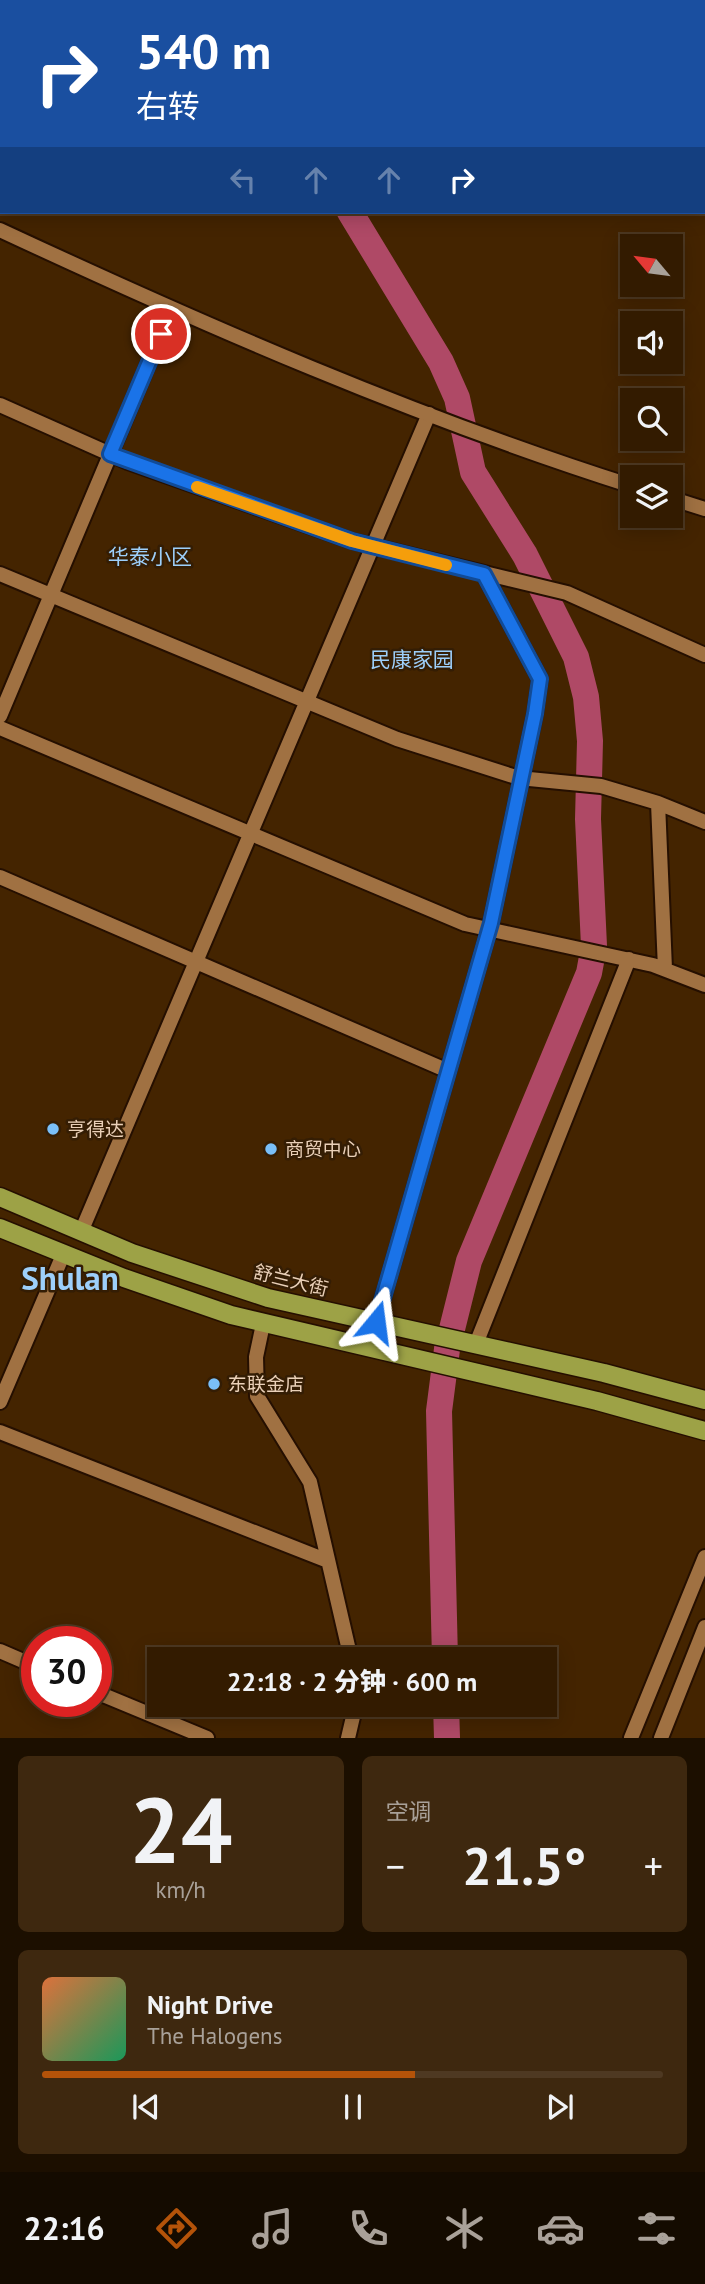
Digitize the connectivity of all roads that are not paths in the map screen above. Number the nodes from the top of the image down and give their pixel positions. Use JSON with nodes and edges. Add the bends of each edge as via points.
{"nodes":[{"id":1,"x":0,"y":230,"type":"edge"},
{"id":2,"x":171,"y":310,"type":"junction"},
{"id":3,"x":0,"y":405,"type":"edge"},
{"id":4,"x":429,"y":414,"type":"junction"},
{"id":5,"x":110,"y":454,"type":"junction"},
{"id":6,"x":620,"y":482,"type":"edge"},
{"id":7,"x":683,"y":502,"type":"edge"},
{"id":8,"x":705,"y":509,"type":"edge"},
{"id":9,"x":373,"y":547,"type":"junction"},
{"id":10,"x":0,"y":574,"type":"edge"},
{"id":11,"x":487,"y":575,"type":"junction"},
{"id":12,"x":51,"y":596,"type":"junction"},
{"id":13,"x":705,"y":655,"type":"edge"},
{"id":14,"x":306,"y":703,"type":"junction"},
{"id":15,"x":0,"y":716,"type":"edge"},
{"id":16,"x":0,"y":728,"type":"edge"},
{"id":17,"x":521,"y":778,"type":"junction"},
{"id":18,"x":658,"y":803,"type":"junction"},
{"id":19,"x":705,"y":822,"type":"edge"},
{"id":20,"x":251,"y":834,"type":"junction"},
{"id":21,"x":0,"y":877,"type":"edge"},
{"id":22,"x":489,"y":930,"type":"junction"},
{"id":23,"x":627,"y":959,"type":"junction"},
{"id":24,"x":196,"y":962,"type":"junction"},
{"id":25,"x":665,"y":969,"type":"junction"},
{"id":26,"x":705,"y":985,"type":"edge"},
{"id":27,"x":448,"y":1071,"type":"junction"},
{"id":28,"x":0,"y":1197,"type":"edge"},
{"id":29,"x":0,"y":1228,"type":"edge"},
{"id":30,"x":81,"y":1232,"type":"junction"},
{"id":31,"x":63,"y":1255,"type":"junction"},
{"id":32,"x":376,"y":1322,"type":"junction"},
{"id":33,"x":263,"y":1324,"type":"junction"},
{"id":34,"x":475,"y":1344,"type":"junction"},
{"id":35,"x":705,"y":1400,"type":"edge"},
{"id":36,"x":0,"y":1402,"type":"edge"},
{"id":37,"x":705,"y":1431,"type":"edge"},
{"id":38,"x":0,"y":1432,"type":"edge"},
{"id":39,"x":705,"y":1558,"type":"edge"},
{"id":40,"x":328,"y":1561,"type":"junction"},
{"id":41,"x":705,"y":1627,"type":"edge"},
{"id":42,"x":348,"y":1647,"type":"edge"},
{"id":43,"x":0,"y":1651,"type":"edge"},
{"id":44,"x":21,"y":1660,"type":"edge"},
{"id":45,"x":112,"y":1699,"type":"edge"},
{"id":46,"x":353,"y":1717,"type":"edge"},
{"id":47,"x":207,"y":1738,"type":"edge"},
{"id":48,"x":348,"y":1738,"type":"edge"},
{"id":49,"x":631,"y":1738,"type":"edge"},
{"id":50,"x":661,"y":1738,"type":"edge"}],
"edges":[{"from":1,"to":2,"type":"street"},
{"from":2,"to":4,"type":"street"},
{"from":2,"to":5,"type":"street"},
{"from":3,"to":5,"type":"street"},
{"from":4,"to":6,"type":"street"},
{"from":4,"to":9,"type":"street"},
{"from":5,"to":9,"type":"street"},
{"from":5,"to":12,"type":"street"},
{"from":7,"to":8,"type":"street"},
{"from":9,"to":11,"type":"street"},
{"from":9,"to":14,"type":"street"},
{"from":10,"to":12,"type":"street"},
{"from":11,"to":13,"type":"street","via":[[567,593]]},
{"from":11,"to":17,"type":"street","via":[[540,679]]},
{"from":12,"to":14,"type":"street"},
{"from":12,"to":15,"type":"street"},
{"from":14,"to":17,"type":"street","via":[[397,739]]},
{"from":14,"to":20,"type":"street"},
{"from":16,"to":20,"type":"street"},
{"from":17,"to":18,"type":"street","via":[[601,786]]},
{"from":17,"to":22,"type":"street"},
{"from":18,"to":19,"type":"street"},
{"from":18,"to":25,"type":"street"},
{"from":20,"to":22,"type":"street","via":[[465,925]]},
{"from":20,"to":24,"type":"street"},
{"from":21,"to":24,"type":"street"},
{"from":22,"to":23,"type":"street"},
{"from":22,"to":27,"type":"street"},
{"from":23,"to":25,"type":"street"},
{"from":23,"to":34,"type":"street"},
{"from":24,"to":27,"type":"street"},
{"from":24,"to":30,"type":"street"},
{"from":25,"to":26,"type":"street"},
{"from":27,"to":32,"type":"street"},
{"from":28,"to":30,"type":"main road","name":"舒兰大街"},
{"from":29,"to":31,"type":"main road"},
{"from":30,"to":32,"type":"main road","name":"舒兰大街","via":[[268,1298]]},
{"from":31,"to":33,"type":"main road"},
{"from":31,"to":36,"type":"street"},
{"from":32,"to":34,"type":"main road","name":"舒兰大街"},
{"from":33,"to":37,"type":"main road"},
{"from":33,"to":40,"type":"street","via":[[256,1357],[257,1396],[310,1482]]},
{"from":34,"to":35,"type":"main road","name":"舒兰大街"},
{"from":38,"to":40,"type":"street"},
{"from":39,"to":49,"type":"street"},
{"from":40,"to":42,"type":"street"},
{"from":41,"to":50,"type":"street"},
{"from":43,"to":44,"type":"street"},
{"from":45,"to":47,"type":"street"},
{"from":46,"to":48,"type":"street"}]}
